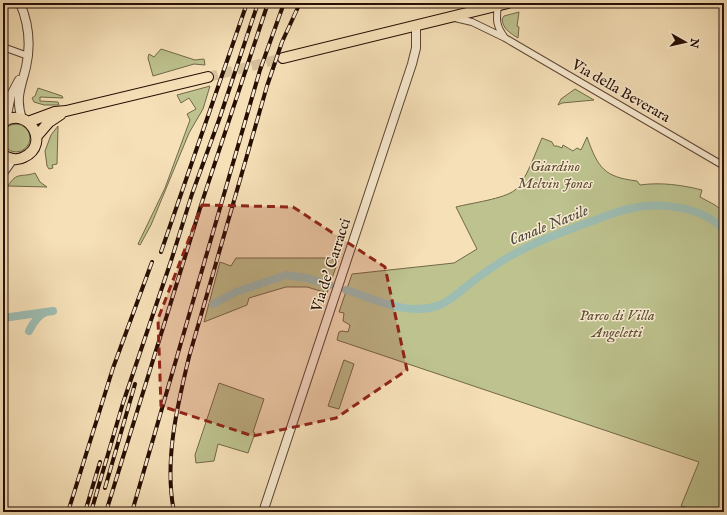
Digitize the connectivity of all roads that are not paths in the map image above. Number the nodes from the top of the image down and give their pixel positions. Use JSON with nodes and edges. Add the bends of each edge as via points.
{"nodes":[{"id":1,"x":20,"y":3,"type":"edge"},
{"id":2,"x":503,"y":4,"type":"edge"},
{"id":3,"x":451,"y":17,"type":"junction"},
{"id":4,"x":416,"y":26,"type":"junction"},
{"id":5,"x":505,"y":38,"type":"junction"},
{"id":6,"x":3,"y":47,"type":"edge"},
{"id":7,"x":28,"y":56,"type":"junction"},
{"id":8,"x":283,"y":58,"type":"tunnel mouth"},
{"id":9,"x":24,"y":72,"type":"junction"},
{"id":10,"x":208,"y":77,"type":"tunnel mouth"},
{"id":11,"x":66,"y":111,"type":"junction"},
{"id":12,"x":25,"y":120,"type":"junction"},
{"id":13,"x":5,"y":121,"type":"edge"},
{"id":14,"x":36,"y":138,"type":"junction"},
{"id":15,"x":3,"y":155,"type":"edge"},
{"id":16,"x":13,"y":159,"type":"junction"},
{"id":17,"x":724,"y":166,"type":"edge"},
{"id":18,"x":3,"y":173,"type":"edge"},
{"id":19,"x":263,"y":512,"type":"edge"}],
"edges":[{"from":1,"to":7,"type":"street","via":[[29,37]]},
{"from":2,"to":3,"type":"main road"},
{"from":2,"to":5,"type":"street","via":[[497,14],[497,23]]},
{"from":3,"to":4,"type":"main road"},
{"from":3,"to":5,"type":"street","name":"Via della Beverara","via":[[472,22]]},
{"from":4,"to":8,"type":"main road"},
{"from":4,"to":19,"type":"street","name":"Via de' Carracci","via":[[416,48],[412,64]]},
{"from":5,"to":17,"type":"street","name":"Via della Beverara"},
{"from":6,"to":7,"type":"street"},
{"from":7,"to":9,"type":"street"},
{"from":9,"to":12,"type":"street","via":[[18,102]]},
{"from":9,"to":13,"type":"street","via":[[11,95]]},
{"from":10,"to":11,"type":"main road"},
{"from":11,"to":12,"type":"main road"},
{"from":11,"to":14,"type":"main road","via":[[49,122]]},
{"from":12,"to":13,"type":"main road","via":[[12,118]]},
{"from":12,"to":14,"type":"main road","via":[[34,129]]},
{"from":14,"to":16,"type":"main road","via":[[31,152]]},
{"from":15,"to":16,"type":"main road"},
{"from":16,"to":18,"type":"street"}]}
